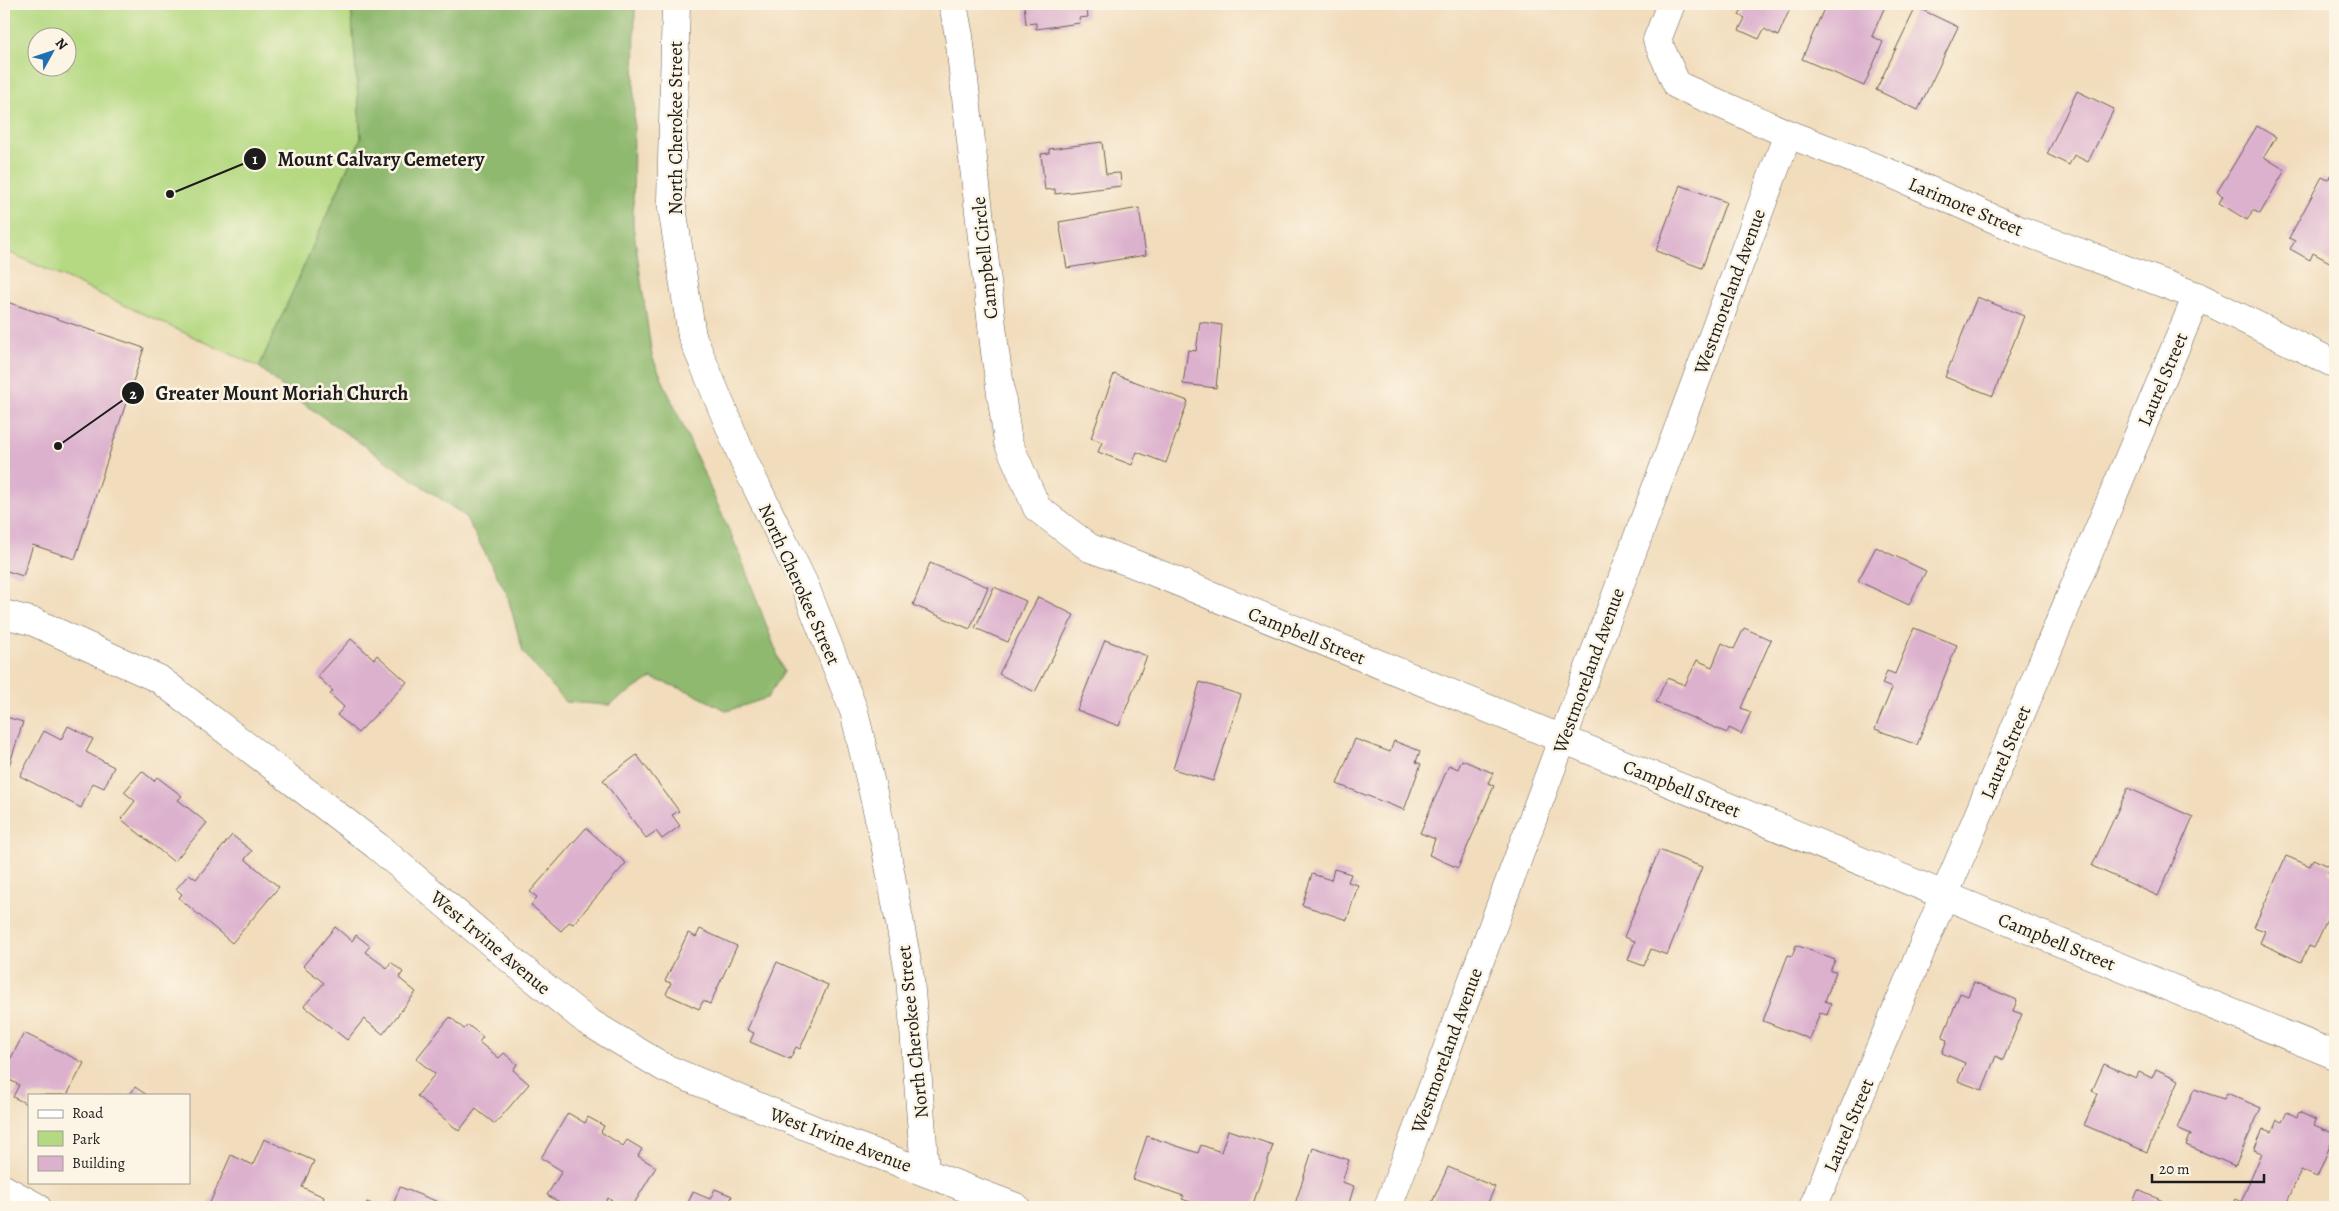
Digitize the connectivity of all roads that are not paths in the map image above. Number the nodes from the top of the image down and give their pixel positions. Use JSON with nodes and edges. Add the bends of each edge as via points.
{"nodes":[{"id":1,"x":676,"y":4,"type":"edge"},
{"id":2,"x":953,"y":4,"type":"edge"},
{"id":3,"x":1670,"y":4,"type":"edge"},
{"id":4,"x":1788,"y":134,"type":"junction"},
{"id":5,"x":2197,"y":296,"type":"junction"},
{"id":6,"x":2335,"y":364,"type":"edge"},
{"id":7,"x":1036,"y":508,"type":"joint"},
{"id":8,"x":4,"y":614,"type":"edge"},
{"id":9,"x":1562,"y":739,"type":"junction"},
{"id":10,"x":1945,"y":896,"type":"junction"},
{"id":11,"x":2335,"y":1056,"type":"edge"},
{"id":12,"x":925,"y":1171,"type":"junction"},
{"id":13,"x":4,"y":1189,"type":"edge"},
{"id":14,"x":1010,"y":1206,"type":"edge"},
{"id":15,"x":37,"y":1207,"type":"edge"},
{"id":16,"x":1388,"y":1207,"type":"edge"},
{"id":17,"x":1813,"y":1207,"type":"edge"}],
"edges":[{"from":1,"to":12,"type":"street","name":"North Cherokee Street","via":[[671,200],[692,336],[744,461],[804,584],[854,712],[885,844],[910,978]]},
{"from":2,"to":7,"type":"street","name":"Campbell Circle","via":[[1008,442]]},
{"from":3,"to":4,"type":"street","name":"Larimore Street","via":[[1657,40],[1677,85]]},
{"from":4,"to":5,"type":"street","name":"Larimore Street","via":[[1892,174],[2017,229]]},
{"from":4,"to":9,"type":"street","name":"Westmoreland Avenue"},
{"from":5,"to":6,"type":"street","name":"Larimore Street"},
{"from":5,"to":10,"type":"street","name":"Laurel Street"},
{"from":7,"to":9,"type":"street","name":"Campbell Street","via":[[1090,548]]},
{"from":8,"to":12,"type":"street","name":"West Irvine Avenue","via":[[34,622],[159,679],[377,846],[587,1021],[665,1068],[832,1137]]},
{"from":9,"to":10,"type":"street","name":"Campbell Street"},
{"from":9,"to":16,"type":"street","name":"Westmoreland Avenue"},
{"from":10,"to":11,"type":"street","name":"Campbell Street"},
{"from":10,"to":17,"type":"street","name":"Laurel Street"},
{"from":12,"to":14,"type":"street","name":"West Irvine Avenue"},
{"from":13,"to":15,"type":"street"}]}
